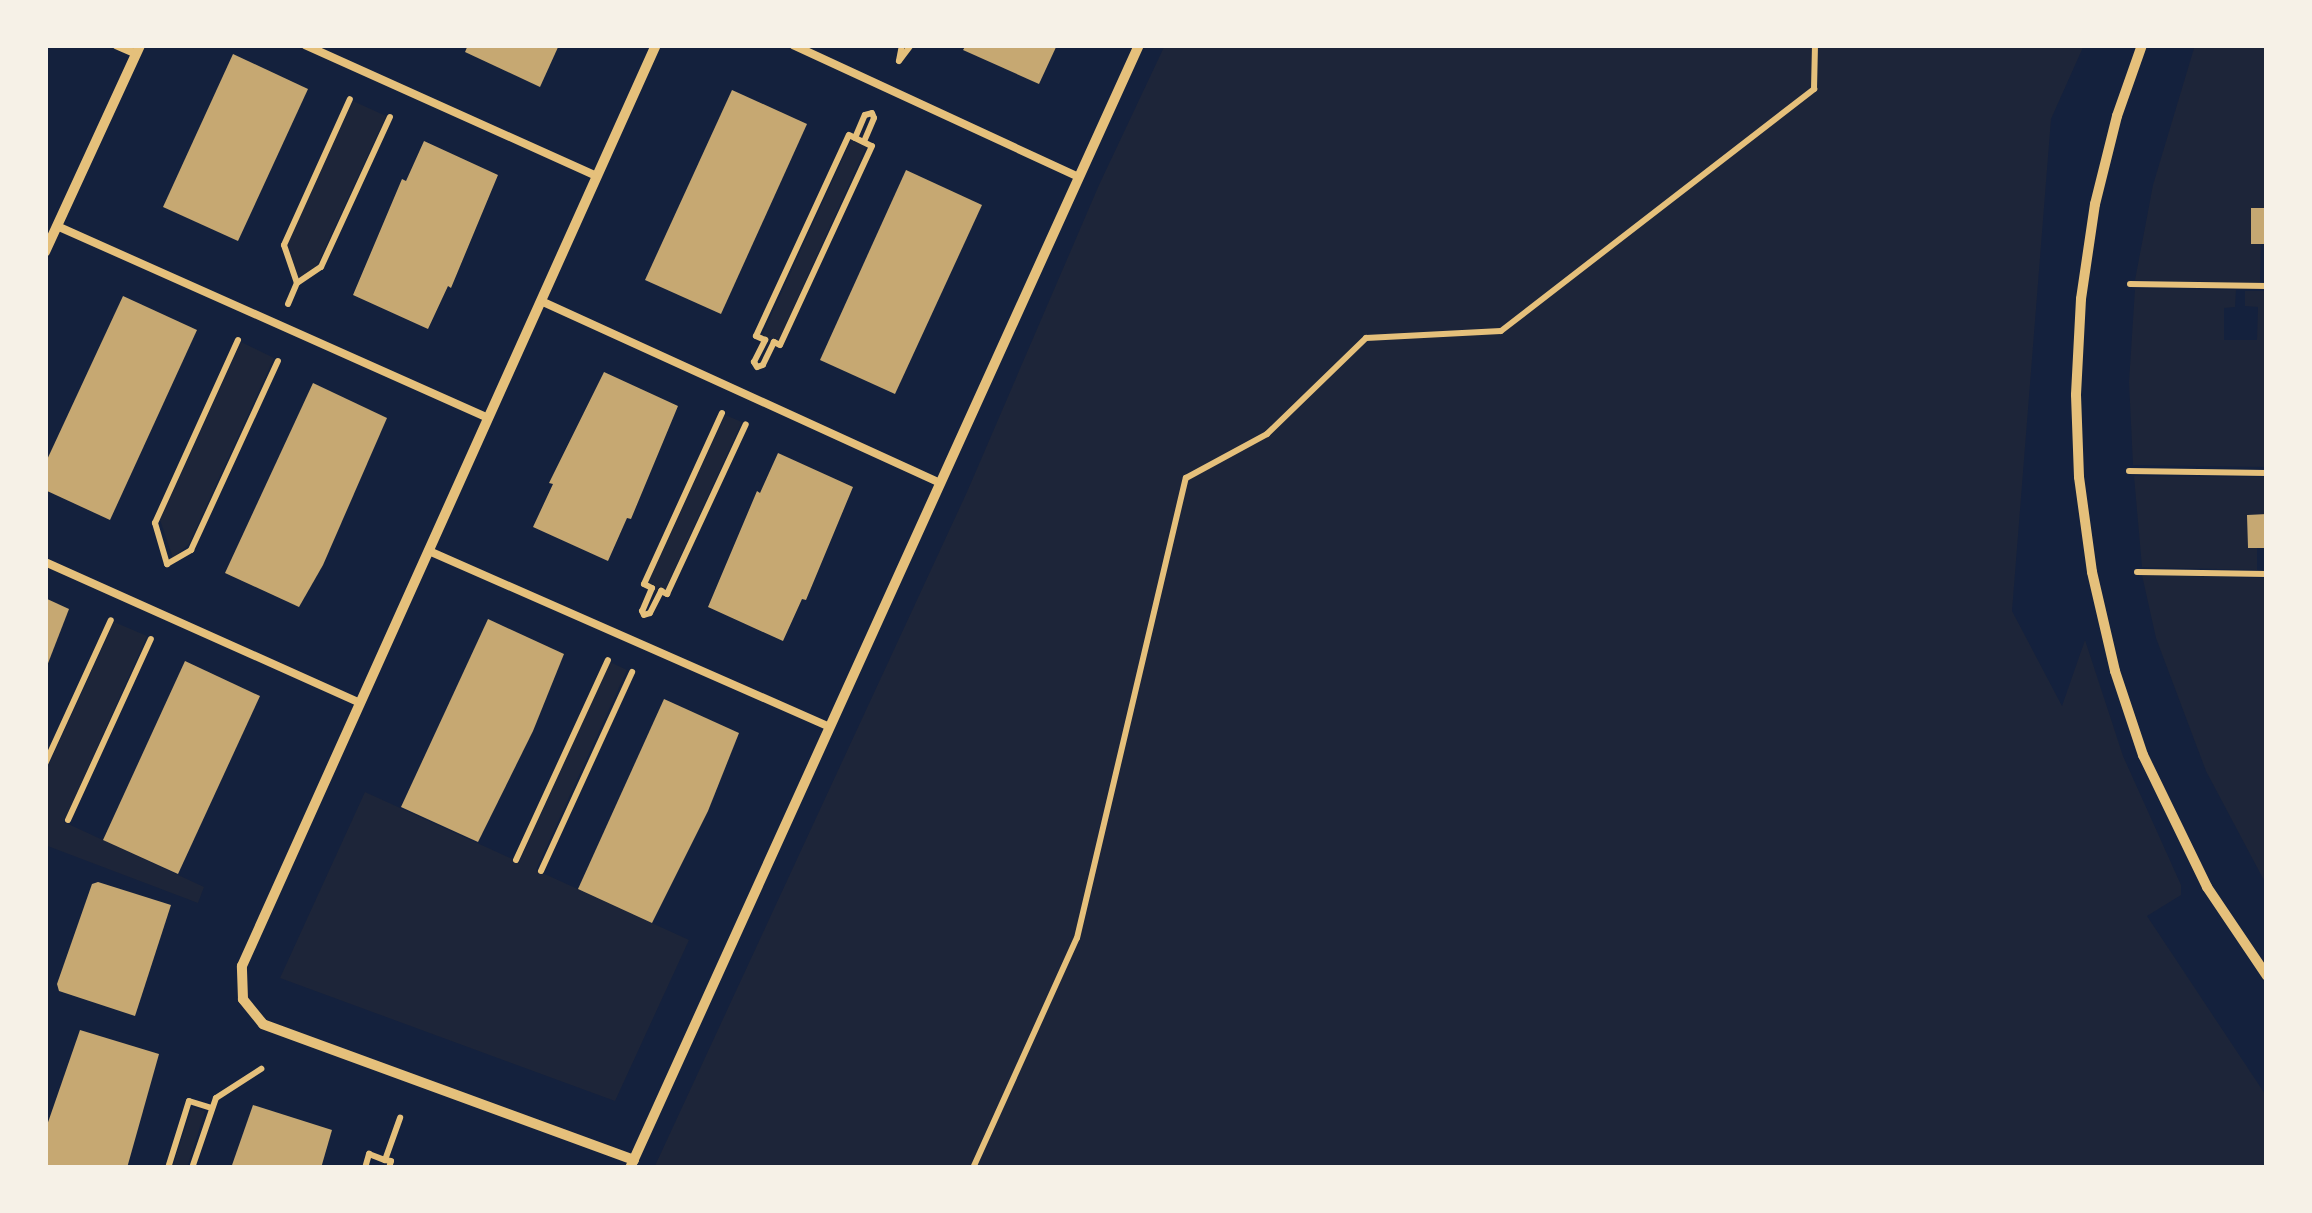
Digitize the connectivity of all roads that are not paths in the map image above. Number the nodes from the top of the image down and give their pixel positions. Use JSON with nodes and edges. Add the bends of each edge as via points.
{"nodes":[{"id":1,"x":116,"y":45,"type":"edge"},
{"id":2,"x":305,"y":45,"type":"edge"},
{"id":3,"x":656,"y":45,"type":"edge"},
{"id":4,"x":793,"y":45,"type":"edge"},
{"id":5,"x":1139,"y":45,"type":"edge"},
{"id":6,"x":2142,"y":45,"type":"edge"},
{"id":7,"x":138,"y":50,"type":"edge"},
{"id":8,"x":596,"y":176,"type":"junction"},
{"id":9,"x":1079,"y":177,"type":"junction"},
{"id":10,"x":57,"y":226,"type":"junction"},
{"id":11,"x":45,"y":252,"type":"edge"},
{"id":12,"x":541,"y":301,"type":"junction"},
{"id":13,"x":488,"y":418,"type":"junction"},
{"id":14,"x":941,"y":483,"type":"junction"},
{"id":15,"x":429,"y":551,"type":"junction"},
{"id":16,"x":45,"y":562,"type":"edge"},
{"id":17,"x":360,"y":704,"type":"junction"},
{"id":18,"x":830,"y":728,"type":"junction"},
{"id":19,"x":2267,"y":976,"type":"edge"},
{"id":20,"x":632,"y":1164,"type":"edge"}],
"edges":[{"from":1,"to":7,"type":"lane"},
{"from":2,"to":8,"type":"lane"},
{"from":3,"to":8,"type":"street"},
{"from":4,"to":9,"type":"lane"},
{"from":5,"to":9,"type":"street"},
{"from":6,"to":19,"type":"street","via":[[2095,204],[2081,299],[2079,477],[2092,572],[2143,755],[2207,887]]},
{"from":7,"to":10,"type":"street"},
{"from":8,"to":12,"type":"street"},
{"from":9,"to":14,"type":"street"},
{"from":10,"to":11,"type":"street"},
{"from":10,"to":13,"type":"lane"},
{"from":12,"to":13,"type":"street"},
{"from":12,"to":14,"type":"lane"},
{"from":13,"to":15,"type":"street"},
{"from":14,"to":18,"type":"street"},
{"from":15,"to":17,"type":"street"},
{"from":15,"to":18,"type":"lane"},
{"from":16,"to":17,"type":"lane"},
{"from":17,"to":20,"type":"street","via":[[242,966],[243,999],[264,1024]]},
{"from":18,"to":20,"type":"street"}]}
